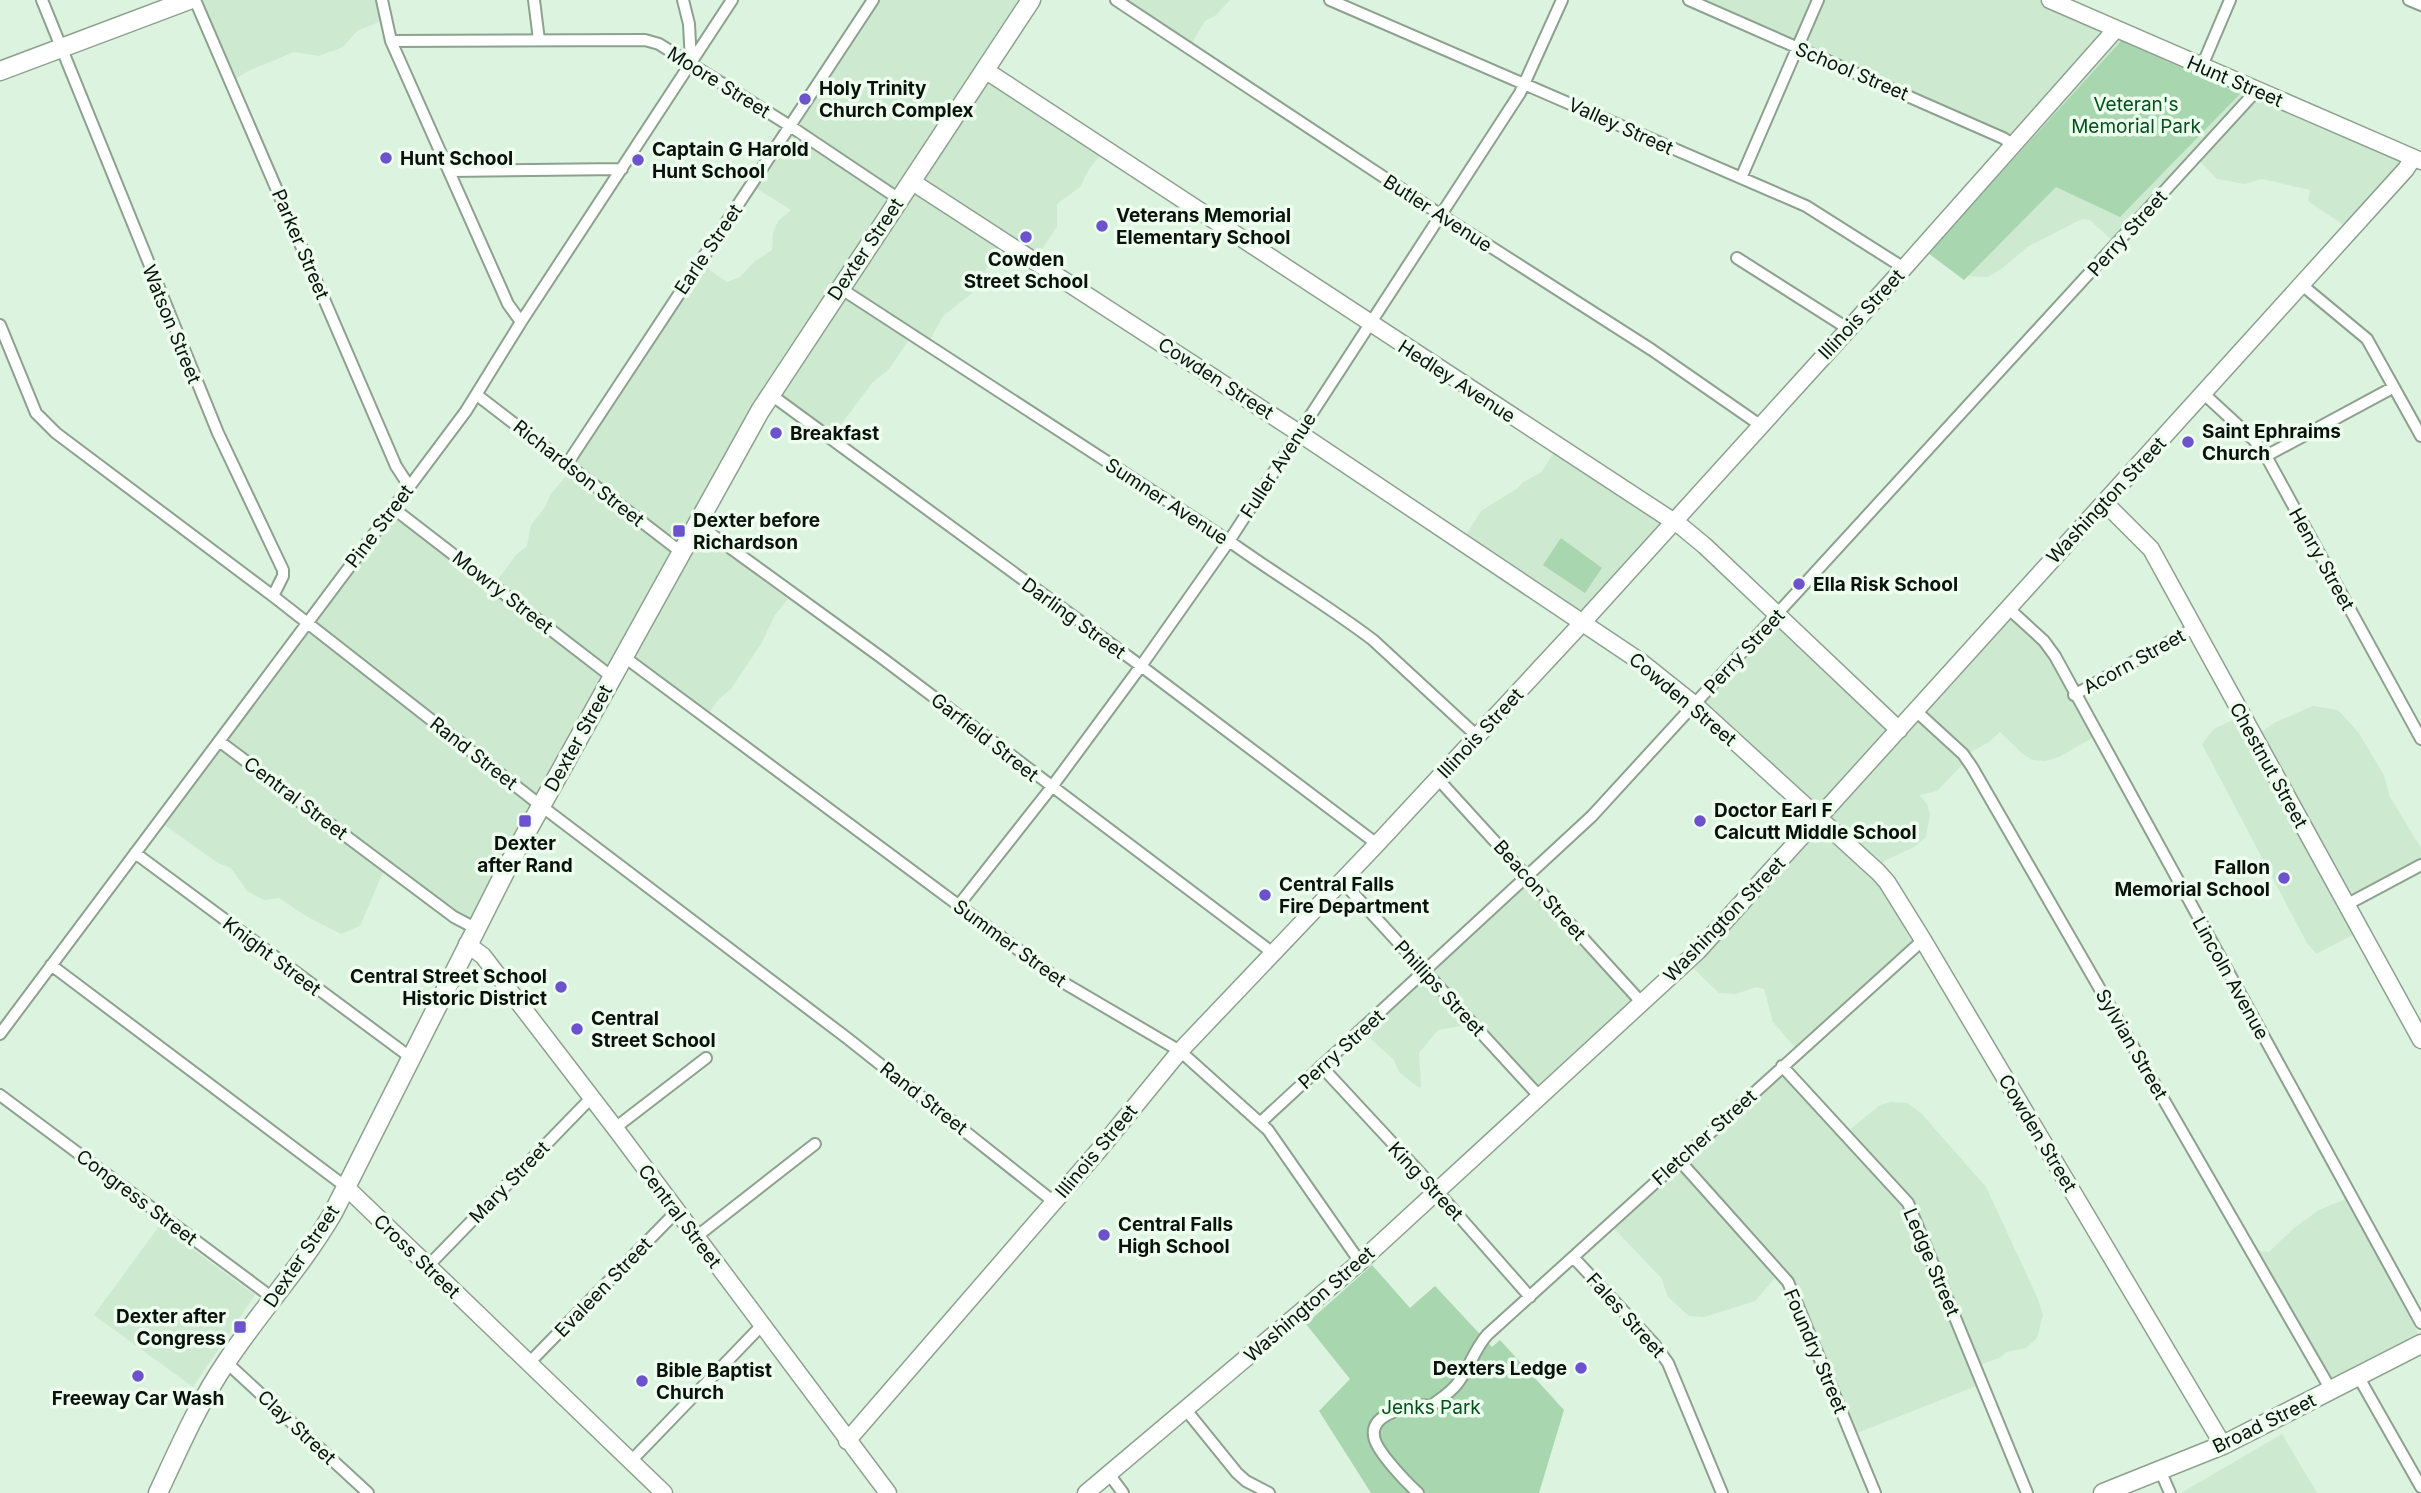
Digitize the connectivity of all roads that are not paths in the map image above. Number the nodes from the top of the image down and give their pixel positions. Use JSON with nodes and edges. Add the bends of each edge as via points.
{"nodes":[{"id":1,"x":42,"y":0,"type":"edge"},
{"id":2,"x":192,"y":0,"type":"edge"},
{"id":3,"x":382,"y":0,"type":"edge"},
{"id":4,"x":534,"y":0,"type":"edge"},
{"id":5,"x":683,"y":0,"type":"edge"},
{"id":6,"x":733,"y":0,"type":"edge"},
{"id":7,"x":873,"y":0,"type":"edge"},
{"id":8,"x":1031,"y":0,"type":"edge"},
{"id":9,"x":1116,"y":0,"type":"edge"},
{"id":10,"x":1330,"y":0,"type":"edge"},
{"id":11,"x":1562,"y":0,"type":"edge"},
{"id":12,"x":1689,"y":0,"type":"edge"},
{"id":13,"x":1818,"y":0,"type":"edge"},
{"id":14,"x":2050,"y":0,"type":"edge"},
{"id":15,"x":2230,"y":0,"type":"edge"},
{"id":16,"x":2409,"y":0,"type":"edge"},
{"id":17,"x":2421,"y":5,"type":"edge"},
{"id":18,"x":2116,"y":29,"type":"junction"},
{"id":19,"x":539,"y":40,"type":"junction"},
{"id":20,"x":391,"y":41,"type":"junction"},
{"id":21,"x":60,"y":47,"type":"junction"},
{"id":22,"x":1798,"y":48,"type":"junction"},
{"id":23,"x":691,"y":62,"type":"junction"},
{"id":24,"x":2202,"y":66,"type":"junction"},
{"id":25,"x":985,"y":70,"type":"junction"},
{"id":26,"x":0,"y":71,"type":"edge"},
{"id":27,"x":1525,"y":83,"type":"junction"},
{"id":28,"x":2257,"y":90,"type":"junction"},
{"id":29,"x":790,"y":126,"type":"junction"},
{"id":30,"x":2014,"y":145,"type":"junction"},
{"id":31,"x":2417,"y":160,"type":"edge"},
{"id":32,"x":622,"y":169,"type":"junction"},
{"id":33,"x":449,"y":171,"type":"junction"},
{"id":34,"x":1741,"y":178,"type":"junction"},
{"id":35,"x":911,"y":181,"type":"junction"},
{"id":36,"x":899,"y":199,"type":"junction"},
{"id":37,"x":1441,"y":215,"type":"junction"},
{"id":38,"x":1737,"y":258,"type":"dead end"},
{"id":39,"x":1904,"y":268,"type":"junction"},
{"id":40,"x":2302,"y":285,"type":"junction"},
{"id":41,"x":840,"y":288,"type":"junction"},
{"id":42,"x":521,"y":322,"type":"junction"},
{"id":43,"x":1369,"y":324,"type":"junction"},
{"id":44,"x":0,"y":325,"type":"edge"},
{"id":45,"x":1847,"y":328,"type":"junction"},
{"id":46,"x":2394,"y":387,"type":"junction"},
{"id":47,"x":770,"y":394,"type":"junction"},
{"id":48,"x":2204,"y":394,"type":"junction"},
{"id":49,"x":477,"y":395,"type":"junction"},
{"id":50,"x":1760,"y":425,"type":"junction"},
{"id":51,"x":1299,"y":433,"type":"junction"},
{"id":52,"x":2421,"y":436,"type":"edge"},
{"id":53,"x":2266,"y":456,"type":"junction"},
{"id":54,"x":567,"y":464,"type":"junction"},
{"id":55,"x":410,"y":486,"type":"junction"},
{"id":56,"x":2104,"y":502,"type":"junction"},
{"id":57,"x":393,"y":508,"type":"junction"},
{"id":58,"x":1673,"y":522,"type":"junction"},
{"id":59,"x":696,"y":523,"type":"junction"},
{"id":60,"x":1229,"y":541,"type":"junction"},
{"id":61,"x":681,"y":552,"type":"junction"},
{"id":62,"x":273,"y":596,"type":"junction"},
{"id":63,"x":2008,"y":608,"type":"junction"},
{"id":64,"x":1777,"y":615,"type":"junction"},
{"id":65,"x":307,"y":622,"type":"junction"},
{"id":66,"x":1583,"y":622,"type":"junction"},
{"id":67,"x":2194,"y":628,"type":"junction"},
{"id":68,"x":624,"y":656,"type":"junction"},
{"id":69,"x":1141,"y":666,"type":"junction"},
{"id":70,"x":612,"y":677,"type":"junction"},
{"id":71,"x":2074,"y":695,"type":"junction"},
{"id":72,"x":1695,"y":705,"type":"junction"},
{"id":73,"x":1916,"y":710,"type":"junction"},
{"id":74,"x":1899,"y":730,"type":"junction"},
{"id":75,"x":1477,"y":736,"type":"junction"},
{"id":76,"x":2421,"y":739,"type":"edge"},
{"id":77,"x":219,"y":741,"type":"junction"},
{"id":78,"x":1438,"y":779,"type":"junction"},
{"id":79,"x":1051,"y":788,"type":"junction"},
{"id":80,"x":540,"y":806,"type":"junction"},
{"id":81,"x":1818,"y":818,"type":"junction"},
{"id":82,"x":1377,"y":844,"type":"junction"},
{"id":83,"x":135,"y":853,"type":"junction"},
{"id":84,"x":2421,"y":865,"type":"edge"},
{"id":85,"x":1528,"y":876,"type":"junction"},
{"id":86,"x":1342,"y":880,"type":"junction"},
{"id":87,"x":2346,"y":905,"type":"junction"},
{"id":88,"x":958,"y":906,"type":"junction"},
{"id":89,"x":471,"y":936,"type":"junction"},
{"id":90,"x":1923,"y":940,"type":"junction"},
{"id":91,"x":1273,"y":953,"type":"junction"},
{"id":92,"x":51,"y":965,"type":"junction"},
{"id":93,"x":1425,"y":972,"type":"junction"},
{"id":94,"x":1642,"y":1003,"type":"junction"},
{"id":95,"x":0,"y":1034,"type":"edge"},
{"id":96,"x":2421,"y":1040,"type":"edge"},
{"id":97,"x":1180,"y":1051,"type":"junction"},
{"id":98,"x":410,"y":1057,"type":"junction"},
{"id":99,"x":706,"y":1058,"type":"dead end"},
{"id":100,"x":1321,"y":1066,"type":"junction"},
{"id":101,"x":1782,"y":1066,"type":"junction"},
{"id":102,"x":0,"y":1095,"type":"edge"},
{"id":103,"x":1539,"y":1096,"type":"junction"},
{"id":104,"x":591,"y":1098,"type":"junction"},
{"id":105,"x":1261,"y":1122,"type":"junction"},
{"id":106,"x":615,"y":1128,"type":"junction"},
{"id":107,"x":815,"y":1144,"type":"dead end"},
{"id":108,"x":1679,"y":1160,"type":"junction"},
{"id":109,"x":346,"y":1188,"type":"junction"},
{"id":110,"x":1436,"y":1191,"type":"junction"},
{"id":111,"x":1054,"y":1202,"type":"junction"},
{"id":112,"x":677,"y":1211,"type":"junction"},
{"id":113,"x":696,"y":1237,"type":"junction"},
{"id":114,"x":1573,"y":1257,"type":"junction"},
{"id":115,"x":1360,"y":1262,"type":"junction"},
{"id":116,"x":428,"y":1266,"type":"junction"},
{"id":117,"x":1530,"y":1297,"type":"junction"},
{"id":118,"x":274,"y":1299,"type":"junction"},
{"id":119,"x":2421,"y":1323,"type":"edge"},
{"id":120,"x":762,"y":1325,"type":"junction"},
{"id":121,"x":2421,"y":1344,"type":"edge"},
{"id":122,"x":226,"y":1362,"type":"junction"},
{"id":123,"x":529,"y":1363,"type":"junction"},
{"id":124,"x":2358,"y":1376,"type":"junction"},
{"id":125,"x":2331,"y":1390,"type":"junction"},
{"id":126,"x":1186,"y":1410,"type":"junction"},
{"id":127,"x":847,"y":1441,"type":"junction"},
{"id":128,"x":2223,"y":1445,"type":"junction"},
{"id":129,"x":631,"y":1461,"type":"junction"},
{"id":130,"x":2160,"y":1470,"type":"junction"},
{"id":131,"x":1109,"y":1474,"type":"junction"},
{"id":132,"x":2421,"y":1487,"type":"edge"},
{"id":133,"x":158,"y":1493,"type":"edge"},
{"id":134,"x":368,"y":1493,"type":"edge"},
{"id":135,"x":664,"y":1493,"type":"edge"},
{"id":136,"x":888,"y":1493,"type":"edge"},
{"id":137,"x":1086,"y":1493,"type":"edge"},
{"id":138,"x":1123,"y":1493,"type":"edge"},
{"id":139,"x":1269,"y":1493,"type":"edge"},
{"id":140,"x":1418,"y":1493,"type":"edge"},
{"id":141,"x":1722,"y":1493,"type":"edge"},
{"id":142,"x":1875,"y":1493,"type":"edge"},
{"id":143,"x":2027,"y":1493,"type":"edge"},
{"id":144,"x":2103,"y":1493,"type":"edge"},
{"id":145,"x":2170,"y":1493,"type":"edge"}],
"edges":[{"from":1,"to":21,"type":"street","name":"Watson Street"},
{"from":2,"to":21,"type":"main road"},
{"from":2,"to":55,"type":"street","name":"Parker Street","via":[[396,467]]},
{"from":3,"to":20,"type":"street"},
{"from":4,"to":19,"type":"street"},
{"from":5,"to":23,"type":"street"},
{"from":6,"to":23,"type":"street","name":"Pine Street"},
{"from":7,"to":29,"type":"street","name":"Earle Street"},
{"from":8,"to":25,"type":"main road","name":"Dexter Street"},
{"from":9,"to":37,"type":"street","name":"Butler Avenue"},
{"from":10,"to":27,"type":"street","name":"Valley Street"},
{"from":11,"to":27,"type":"street","name":"Fuller Avenue"},
{"from":12,"to":22,"type":"street","name":"School Street"},
{"from":13,"to":22,"type":"street"},
{"from":14,"to":18,"type":"street","name":"Hunt Street"},
{"from":15,"to":24,"type":"street"},
{"from":16,"to":17,"type":"street"},
{"from":18,"to":24,"type":"street","name":"Hunt Street"},
{"from":18,"to":30,"type":"street","name":"Illinois Street"},
{"from":19,"to":20,"type":"street","name":"Moore Street"},
{"from":19,"to":23,"type":"street","name":"Moore Street","via":[[645,40]]},
{"from":20,"to":33,"type":"street"},
{"from":21,"to":26,"type":"main road"},
{"from":21,"to":62,"type":"street","name":"Watson Street","via":[[212,421],[279,562],[283,576]]},
{"from":22,"to":30,"type":"street","name":"School Street"},
{"from":22,"to":34,"type":"street"},
{"from":23,"to":29,"type":"street","name":"Moore Street"},
{"from":23,"to":32,"type":"street","name":"Pine Street"},
{"from":24,"to":28,"type":"street","name":"Hunt Street"},
{"from":25,"to":35,"type":"main road","name":"Dexter Street"},
{"from":25,"to":43,"type":"street","name":"Hedley Avenue"},
{"from":27,"to":34,"type":"street","name":"Valley Street"},
{"from":27,"to":37,"type":"street","name":"Fuller Avenue"},
{"from":28,"to":31,"type":"street","name":"Hunt Street"},
{"from":28,"to":64,"type":"street","name":"Perry Street"},
{"from":29,"to":36,"type":"street","name":"Moore Street"},
{"from":29,"to":54,"type":"street","name":"Earle Street"},
{"from":30,"to":39,"type":"street","name":"Illinois Street"},
{"from":31,"to":40,"type":"street","name":"Washington Street"},
{"from":32,"to":33,"type":"street"},
{"from":32,"to":42,"type":"street","name":"Pine Street"},
{"from":33,"to":42,"type":"street","via":[[508,304]]},
{"from":34,"to":39,"type":"street","name":"Valley Street","via":[[1806,206]]},
{"from":35,"to":36,"type":"main road","name":"Dexter Street"},
{"from":35,"to":51,"type":"street","name":"Cowden Street"},
{"from":36,"to":41,"type":"main road","name":"Dexter Street"},
{"from":37,"to":43,"type":"street","name":"Fuller Avenue"},
{"from":37,"to":50,"type":"street","name":"Butler Avenue"},
{"from":38,"to":45,"type":"street"},
{"from":39,"to":45,"type":"street","name":"Illinois Street"},
{"from":40,"to":46,"type":"street","via":[[2367,339]]},
{"from":40,"to":48,"type":"street","name":"Washington Street"},
{"from":41,"to":47,"type":"main road","name":"Dexter Street"},
{"from":41,"to":60,"type":"street","name":"Sumner Avenue"},
{"from":42,"to":49,"type":"street","name":"Pine Street"},
{"from":43,"to":51,"type":"street","name":"Fuller Avenue"},
{"from":43,"to":58,"type":"street","name":"Hedley Avenue"},
{"from":44,"to":62,"type":"street","name":"Rand Street","via":[[36,413],[44,422]]},
{"from":45,"to":50,"type":"street","name":"Illinois Street"},
{"from":46,"to":52,"type":"street"},
{"from":46,"to":53,"type":"street"},
{"from":47,"to":59,"type":"main road","name":"Dexter Street"},
{"from":47,"to":69,"type":"street","name":"Darling Street"},
{"from":48,"to":53,"type":"street","name":"Henry Street"},
{"from":48,"to":56,"type":"street","name":"Washington Street"},
{"from":49,"to":54,"type":"street","name":"Richardson Street"},
{"from":49,"to":55,"type":"street","name":"Pine Street"},
{"from":50,"to":58,"type":"street","name":"Illinois Street"},
{"from":51,"to":60,"type":"street","name":"Fuller Avenue"},
{"from":51,"to":66,"type":"street","name":"Cowden Street"},
{"from":53,"to":76,"type":"street","name":"Henry Street"},
{"from":54,"to":61,"type":"street","name":"Richardson Street"},
{"from":55,"to":57,"type":"street","name":"Pine Street"},
{"from":56,"to":63,"type":"street","name":"Washington Street"},
{"from":56,"to":67,"type":"street","name":"Chestnut Street","via":[[2151,549]]},
{"from":57,"to":65,"type":"street","name":"Pine Street"},
{"from":57,"to":70,"type":"street","name":"Mowry Street"},
{"from":58,"to":64,"type":"street","name":"Hedley Avenue","via":[[1706,546]]},
{"from":58,"to":66,"type":"street","name":"Illinois Street"},
{"from":59,"to":61,"type":"main road","name":"Dexter Street"},
{"from":59,"to":79,"type":"street","name":"Garfield Street"},
{"from":60,"to":69,"type":"street","name":"Fuller Avenue"},
{"from":60,"to":75,"type":"street","name":"Sumner Avenue","via":[[1373,640]]},
{"from":61,"to":68,"type":"main road","name":"Dexter Street"},
{"from":62,"to":65,"type":"street","name":"Rand Street"},
{"from":63,"to":71,"type":"street","name":"Lincoln Avenue","via":[[2049,648]]},
{"from":63,"to":73,"type":"street","name":"Washington Street"},
{"from":64,"to":72,"type":"street","name":"Perry Street"},
{"from":64,"to":74,"type":"street","name":"Hedley Avenue"},
{"from":65,"to":77,"type":"street","name":"Pine Street"},
{"from":65,"to":80,"type":"street","name":"Rand Street"},
{"from":66,"to":72,"type":"street","name":"Cowden Street"},
{"from":66,"to":75,"type":"street","name":"Illinois Street"},
{"from":67,"to":71,"type":"street","name":"Acorn Street"},
{"from":67,"to":87,"type":"street","name":"Chestnut Street"},
{"from":68,"to":70,"type":"main road","name":"Dexter Street"},
{"from":68,"to":88,"type":"street","name":"Summer Street"},
{"from":69,"to":79,"type":"street","name":"Fuller Avenue"},
{"from":69,"to":82,"type":"street","name":"Darling Street"},
{"from":70,"to":80,"type":"main road","name":"Dexter Street"},
{"from":71,"to":119,"type":"street","name":"Lincoln Avenue"},
{"from":72,"to":81,"type":"street","name":"Cowden Street"},
{"from":72,"to":85,"type":"street","name":"Perry Street","via":[[1592,816]]},
{"from":73,"to":74,"type":"street","name":"Washington Street"},
{"from":73,"to":125,"type":"street","name":"Sylvian Street","via":[[1972,767]]},
{"from":74,"to":81,"type":"street","name":"Washington Street"},
{"from":75,"to":78,"type":"street","name":"Illinois Street"},
{"from":77,"to":83,"type":"street","name":"Pine Street"},
{"from":77,"to":89,"type":"street","name":"Central Street","via":[[454,917]]},
{"from":78,"to":82,"type":"street","name":"Illinois Street"},
{"from":78,"to":85,"type":"street","name":"Beacon Street"},
{"from":79,"to":88,"type":"street","name":"Fuller Avenue"},
{"from":79,"to":91,"type":"street","name":"Garfield Street"},
{"from":80,"to":89,"type":"main road","name":"Dexter Street"},
{"from":80,"to":111,"type":"street","name":"Rand Street","via":[[847,1038]]},
{"from":81,"to":90,"type":"street","name":"Cowden Street","via":[[1887,882]]},
{"from":81,"to":94,"type":"street","name":"Washington Street","via":[[1698,951]]},
{"from":82,"to":86,"type":"street","name":"Illinois Street"},
{"from":83,"to":92,"type":"street","name":"Pine Street"},
{"from":83,"to":98,"type":"street","name":"Knight Street"},
{"from":84,"to":87,"type":"street"},
{"from":85,"to":93,"type":"street","name":"Perry Street"},
{"from":85,"to":94,"type":"street","name":"Beacon Street"},
{"from":86,"to":91,"type":"street","name":"Illinois Street"},
{"from":86,"to":93,"type":"street","name":"Phillips Street"},
{"from":87,"to":96,"type":"street","name":"Chestnut Street"},
{"from":88,"to":97,"type":"street","name":"Summer Street","via":[[1068,986]]},
{"from":89,"to":98,"type":"main road","name":"Dexter Street"},
{"from":89,"to":104,"type":"street","name":"Central Street"},
{"from":90,"to":101,"type":"street","name":"Fletcher Street"},
{"from":90,"to":128,"type":"street","name":"Cowden Street"},
{"from":91,"to":97,"type":"street","name":"Illinois Street"},
{"from":92,"to":95,"type":"street","name":"Pine Street"},
{"from":92,"to":109,"type":"street","name":"Cross Street"},
{"from":93,"to":100,"type":"street","name":"Perry Street"},
{"from":93,"to":103,"type":"street","name":"Phillips Street"},
{"from":94,"to":103,"type":"street","name":"Washington Street"},
{"from":97,"to":105,"type":"street","name":"Summer Street"},
{"from":97,"to":111,"type":"street","name":"Illinois Street"},
{"from":98,"to":109,"type":"main road","name":"Dexter Street"},
{"from":99,"to":106,"type":"street"},
{"from":100,"to":105,"type":"street","name":"Perry Street"},
{"from":100,"to":110,"type":"street","name":"King Street"},
{"from":101,"to":108,"type":"street","name":"Fletcher Street"},
{"from":101,"to":143,"type":"street","name":"Ledge Street","via":[[1908,1203]]},
{"from":102,"to":118,"type":"street","name":"Congress Street"},
{"from":103,"to":110,"type":"street","name":"Washington Street"},
{"from":104,"to":106,"type":"street","name":"Central Street"},
{"from":104,"to":116,"type":"street","name":"Mary Street"},
{"from":105,"to":115,"type":"street","name":"Summer Street"},
{"from":106,"to":112,"type":"street","name":"Central Street"},
{"from":107,"to":113,"type":"street"},
{"from":108,"to":114,"type":"street","name":"Fletcher Street"},
{"from":108,"to":142,"type":"street","name":"Foundry Street","via":[[1788,1282]]},
{"from":109,"to":116,"type":"street","name":"Cross Street"},
{"from":109,"to":118,"type":"main road","name":"Dexter Street","via":[[322,1233]]},
{"from":110,"to":115,"type":"street","name":"Washington Street"},
{"from":110,"to":117,"type":"street","name":"King Street"},
{"from":111,"to":127,"type":"street","name":"Illinois Street"},
{"from":112,"to":113,"type":"street","name":"Central Street"},
{"from":112,"to":123,"type":"street","name":"Evaleen Street"},
{"from":113,"to":120,"type":"street","name":"Central Street"},
{"from":114,"to":117,"type":"street","name":"Fletcher Street"},
{"from":114,"to":141,"type":"street","name":"Fales Street","via":[[1668,1363]]},
{"from":115,"to":126,"type":"street","name":"Washington Street"},
{"from":116,"to":123,"type":"street","name":"Cross Street"},
{"from":117,"to":140,"type":"street","name":"Fletcher Street","via":[[1479,1344],[1448,1393],[1431,1406],[1411,1406],[1387,1414],[1374,1428],[1378,1445]]},
{"from":118,"to":122,"type":"main road","name":"Dexter Street"},
{"from":120,"to":127,"type":"street","name":"Central Street"},
{"from":120,"to":129,"type":"street"},
{"from":121,"to":124,"type":"main road","name":"Broad Street"},
{"from":122,"to":133,"type":"main road","name":"Dexter Street"},
{"from":122,"to":134,"type":"street","name":"Clay Street"},
{"from":123,"to":129,"type":"street","name":"Cross Street"},
{"from":124,"to":125,"type":"main road","name":"Broad Street"},
{"from":124,"to":132,"type":"street"},
{"from":125,"to":128,"type":"main road","name":"Broad Street"},
{"from":126,"to":131,"type":"street","name":"Washington Street"},
{"from":126,"to":139,"type":"street","via":[[1237,1473]]},
{"from":127,"to":136,"type":"street","name":"Central Street"},
{"from":128,"to":130,"type":"main road","name":"Broad Street"},
{"from":129,"to":135,"type":"street","name":"Cross Street"},
{"from":130,"to":144,"type":"main road","name":"Broad Street"},
{"from":130,"to":145,"type":"street"},
{"from":131,"to":137,"type":"street","name":"Washington Street"},
{"from":131,"to":138,"type":"street"}]}
